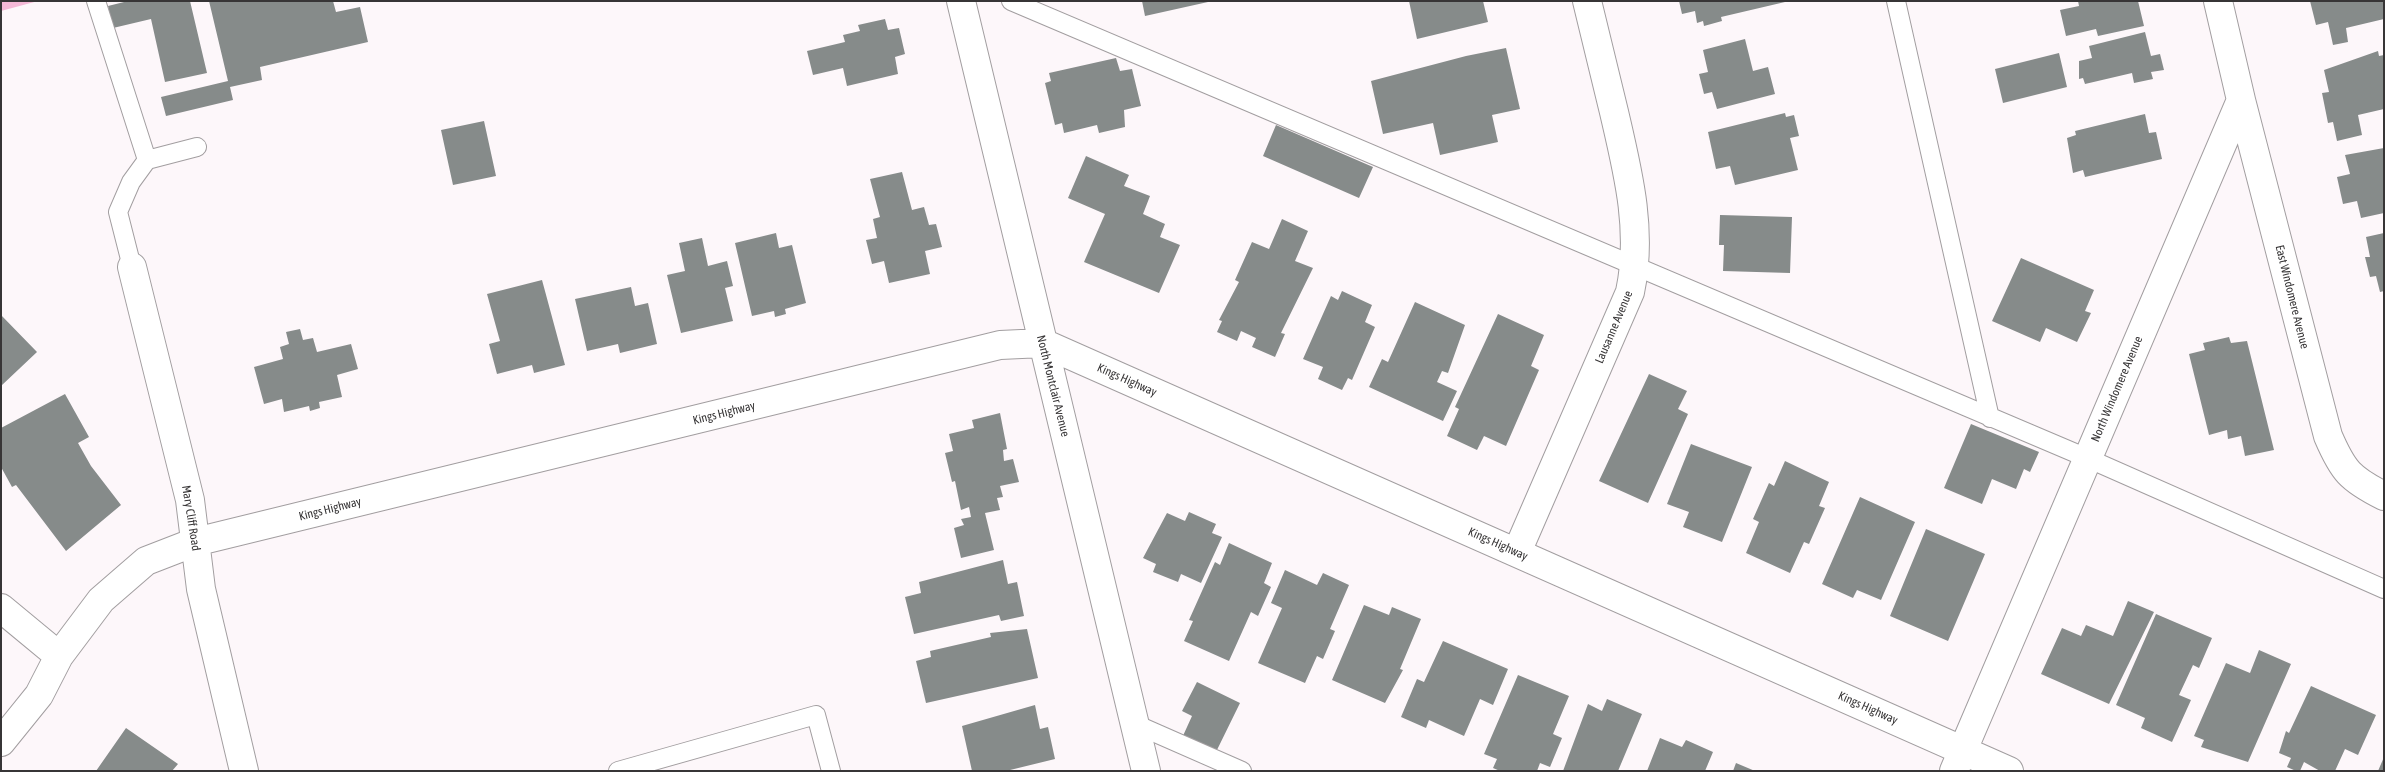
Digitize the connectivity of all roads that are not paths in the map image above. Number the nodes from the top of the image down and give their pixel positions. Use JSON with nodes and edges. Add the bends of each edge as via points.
{"nodes":[{"id":1,"x":96,"y":1,"type":"edge"},
{"id":2,"x":960,"y":1,"type":"edge"},
{"id":3,"x":1011,"y":1,"type":"edge"},
{"id":4,"x":1587,"y":1,"type":"edge"},
{"id":5,"x":1896,"y":1,"type":"edge"},
{"id":6,"x":2218,"y":1,"type":"edge"},
{"id":7,"x":2241,"y":100,"type":"junction"},
{"id":8,"x":197,"y":147,"type":"dead end"},
{"id":9,"x":147,"y":160,"type":"junction"},
{"id":10,"x":1636,"y":265,"type":"junction"},
{"id":11,"x":132,"y":267,"type":"joint"},
{"id":12,"x":1043,"y":343,"type":"junction"},
{"id":13,"x":1990,"y":418,"type":"junction"},
{"id":14,"x":2087,"y":458,"type":"junction"},
{"id":15,"x":2373,"y":490,"type":"edge"},
{"id":16,"x":195,"y":542,"type":"junction"},
{"id":17,"x":1517,"y":552,"type":"junction"},
{"id":18,"x":2384,"y":589,"type":"edge"},
{"id":19,"x":1,"y":608,"type":"edge"},
{"id":20,"x":58,"y":656,"type":"junction"},
{"id":21,"x":1135,"y":724,"type":"junction"},
{"id":22,"x":1,"y":742,"type":"edge"},
{"id":23,"x":1958,"y":761,"type":"edge"},
{"id":24,"x":244,"y":771,"type":"edge"},
{"id":25,"x":618,"y":771,"type":"edge"},
{"id":26,"x":831,"y":771,"type":"edge"},
{"id":27,"x":1146,"y":771,"type":"edge"},
{"id":28,"x":1242,"y":771,"type":"edge"},
{"id":29,"x":2009,"y":771,"type":"edge"}],
"edges":[{"from":1,"to":9,"type":"lane"},
{"from":2,"to":12,"type":"street","name":"North Montclair Avenue"},
{"from":3,"to":10,"type":"lane"},
{"from":4,"to":10,"type":"street","name":"Lausanne Avenue","via":[[1630,177]]},
{"from":5,"to":13,"type":"lane"},
{"from":6,"to":7,"type":"street"},
{"from":7,"to":14,"type":"street","name":"North Windomere Avenue"},
{"from":7,"to":15,"type":"street","name":"East Windomere Avenue","via":[[2328,436],[2340,464]]},
{"from":8,"to":9,"type":"lane"},
{"from":9,"to":11,"type":"lane","via":[[130,182],[118,212]]},
{"from":10,"to":13,"type":"lane"},
{"from":10,"to":17,"type":"street","name":"Lausanne Avenue","via":[[1630,292]]},
{"from":11,"to":16,"type":"street","name":"Mary Cliff Road","via":[[190,500]]},
{"from":12,"to":16,"type":"street","name":"Kings Highway","via":[[1000,345]]},
{"from":12,"to":17,"type":"street","name":"Kings Highway"},
{"from":12,"to":21,"type":"street","name":"North Montclair Avenue"},
{"from":13,"to":14,"type":"lane"},
{"from":14,"to":18,"type":"lane"},
{"from":14,"to":23,"type":"street","name":"North Windomere Avenue"},
{"from":16,"to":20,"type":"street","name":"Kings Highway","via":[[146,561],[101,600]]},
{"from":16,"to":24,"type":"street","name":"Mary Cliff Road","via":[[201,589]]},
{"from":17,"to":23,"type":"street","name":"Kings Highway"},
{"from":19,"to":20,"type":"street"},
{"from":20,"to":22,"type":"street","name":"Kings Highway","via":[[39,695]]},
{"from":21,"to":27,"type":"street","name":"North Montclair Avenue"},
{"from":21,"to":28,"type":"lane"},
{"from":23,"to":29,"type":"street","name":"Kings Highway"},
{"from":25,"to":26,"type":"lane","via":[[816,715]]}]}
